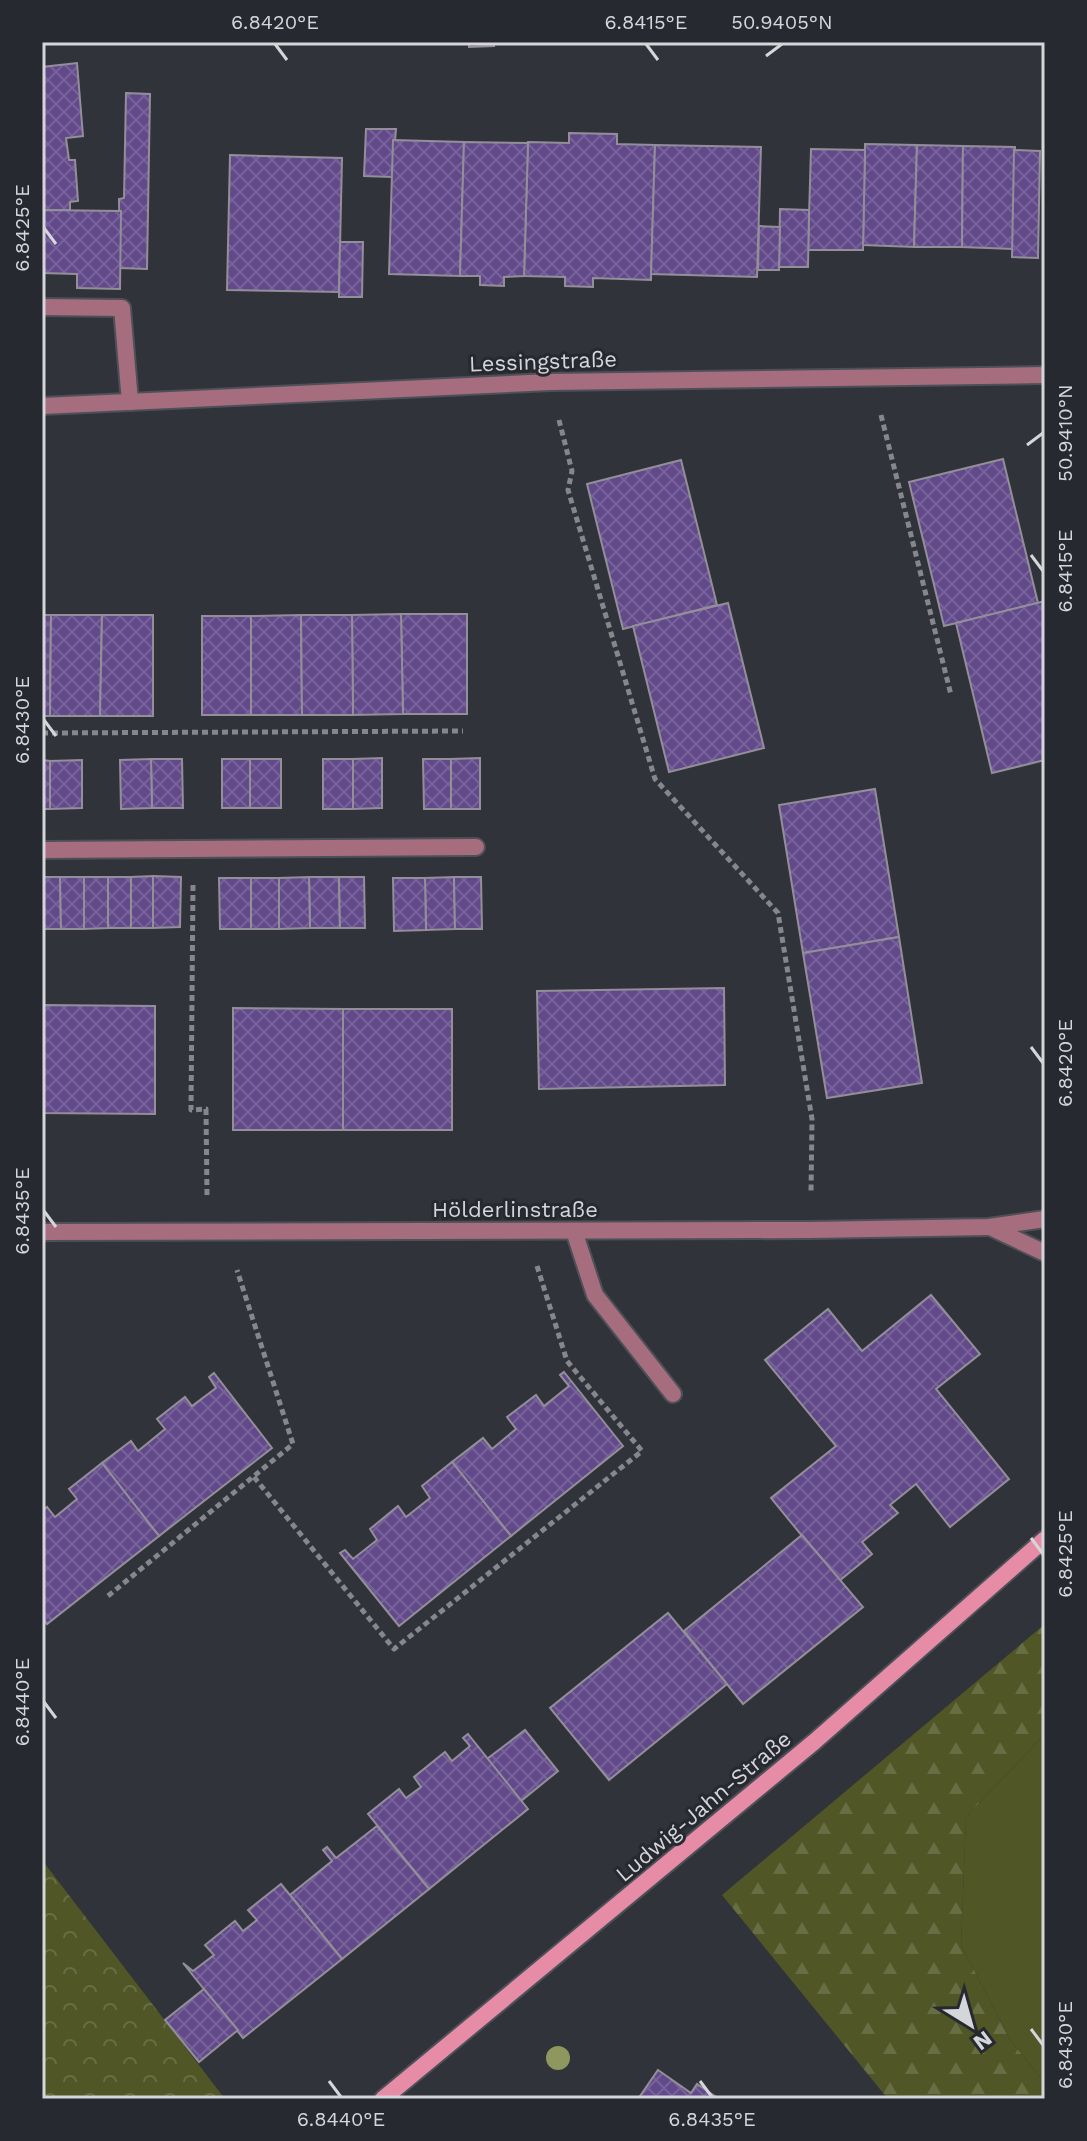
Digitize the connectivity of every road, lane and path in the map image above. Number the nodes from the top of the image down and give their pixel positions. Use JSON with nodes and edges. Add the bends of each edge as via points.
{"nodes":[{"id":1,"x":42,"y":307,"type":"edge"},
{"id":2,"x":871,"y":375,"type":"junction"},
{"id":3,"x":1045,"y":375,"type":"edge"},
{"id":4,"x":550,"y":382,"type":"junction"},
{"id":5,"x":130,"y":402,"type":"junction"},
{"id":6,"x":42,"y":406,"type":"edge"},
{"id":7,"x":951,"y":695,"type":"dead end"},
{"id":8,"x":463,"y":731,"type":"dead end"},
{"id":9,"x":42,"y":733,"type":"edge"},
{"id":10,"x":476,"y":847,"type":"dead end"},
{"id":11,"x":193,"y":849,"type":"junction"},
{"id":12,"x":42,"y":850,"type":"edge"},
{"id":13,"x":1045,"y":1219,"type":"edge"},
{"id":14,"x":989,"y":1227,"type":"junction"},
{"id":15,"x":810,"y":1230,"type":"junction"},
{"id":16,"x":216,"y":1231,"type":"junction"},
{"id":17,"x":526,"y":1231,"type":"junction"},
{"id":18,"x":574,"y":1231,"type":"junction"},
{"id":19,"x":42,"y":1232,"type":"edge"},
{"id":20,"x":1045,"y":1253,"type":"edge"},
{"id":21,"x":673,"y":1394,"type":"dead end"},
{"id":22,"x":254,"y":1477,"type":"junction"},
{"id":23,"x":1045,"y":1539,"type":"edge"},
{"id":24,"x":108,"y":1596,"type":"dead end"},
{"id":25,"x":383,"y":2099,"type":"edge"}],
"edges":[{"from":1,"to":5,"type":"street","via":[[122,308]]},
{"from":2,"to":3,"type":"street","name":"Lessingstraße"},
{"from":2,"to":4,"type":"street","name":"Lessingstraße"},
{"from":2,"to":7,"type":"path"},
{"from":4,"to":5,"type":"street","name":"Lessingstraße"},
{"from":4,"to":15,"type":"path","via":[[572,471],[568,490],[655,779],[778,913],[812,1119]]},
{"from":5,"to":6,"type":"street","name":"Lessingstraße"},
{"from":8,"to":9,"type":"path"},
{"from":10,"to":11,"type":"street"},
{"from":11,"to":12,"type":"street"},
{"from":11,"to":16,"type":"path","via":[[191,1110],[206,1109]]},
{"from":13,"to":14,"type":"street","name":"Hölderlinstraße"},
{"from":14,"to":15,"type":"street","name":"Hölderlinstraße"},
{"from":14,"to":20,"type":"street","name":"Hölderlinstraße"},
{"from":15,"to":18,"type":"street","name":"Hölderlinstraße"},
{"from":16,"to":17,"type":"street","name":"Hölderlinstraße"},
{"from":16,"to":19,"type":"street","name":"Hölderlinstraße"},
{"from":16,"to":22,"type":"path","via":[[293,1444]]},
{"from":17,"to":18,"type":"street","name":"Hölderlinstraße"},
{"from":17,"to":22,"type":"path","via":[[567,1361],[642,1451],[394,1649]]},
{"from":18,"to":21,"type":"street","via":[[595,1295]]},
{"from":22,"to":24,"type":"path"},
{"from":23,"to":25,"type":"street","name":"Ludwig-Jahn-Straße","via":[[814,1742]]}]}
